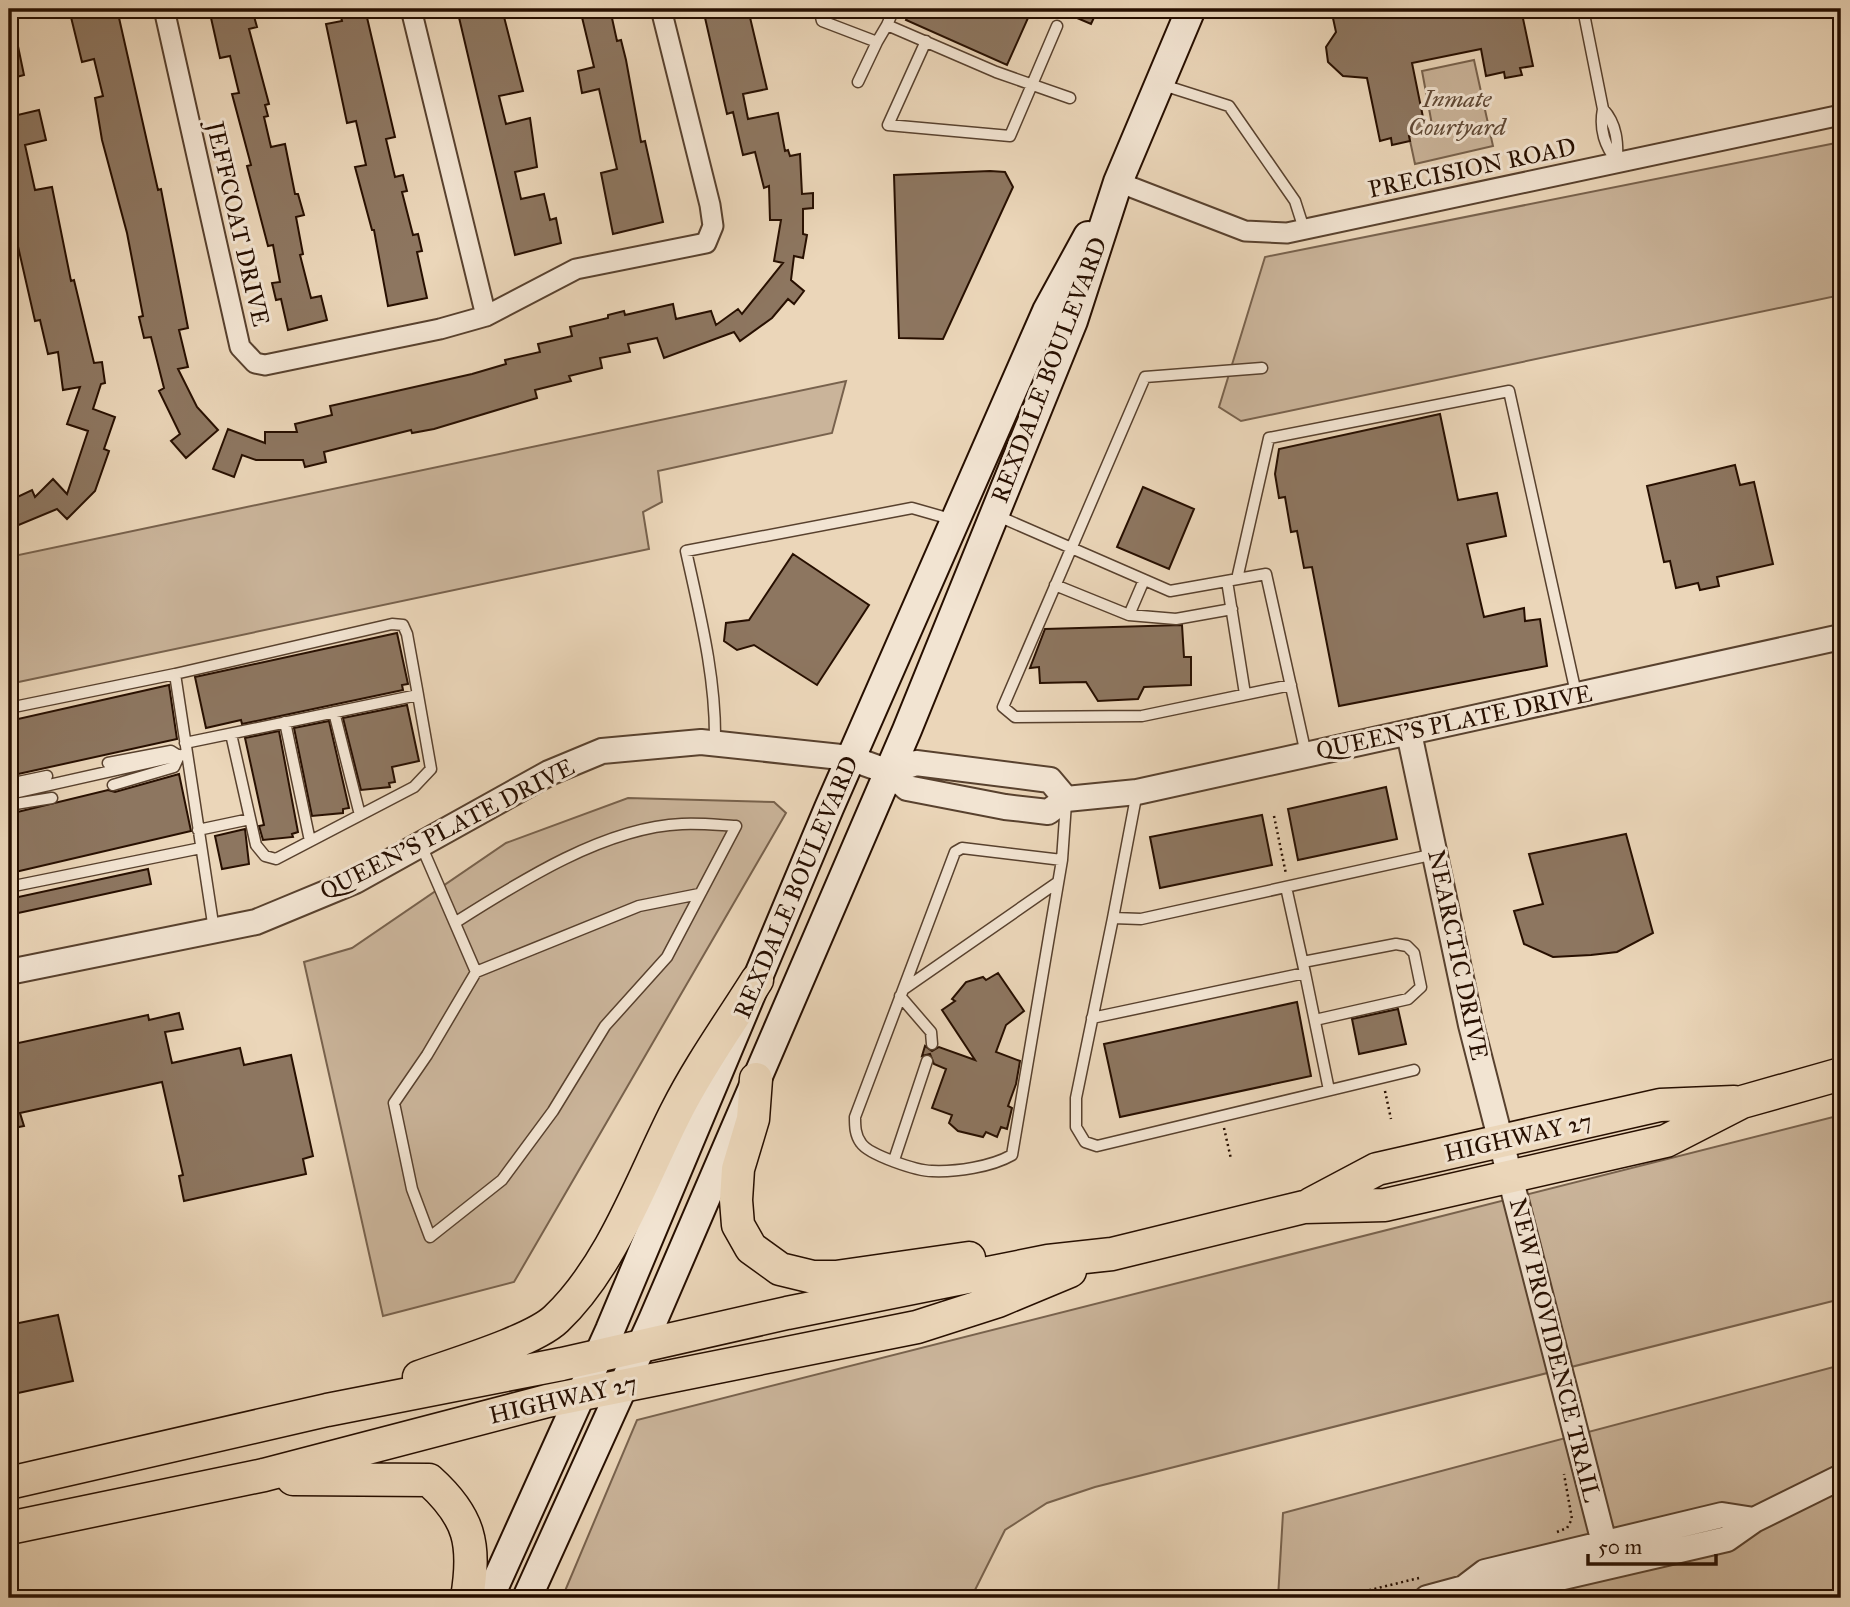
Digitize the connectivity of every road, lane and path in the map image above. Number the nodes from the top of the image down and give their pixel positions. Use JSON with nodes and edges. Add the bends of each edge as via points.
{"nodes":[{"id":1,"x":164,"y":9,"type":"edge"},
{"id":2,"x":411,"y":9,"type":"edge"},
{"id":3,"x":661,"y":9,"type":"edge"},
{"id":4,"x":819,"y":9,"type":"edge"},
{"id":5,"x":894,"y":9,"type":"edge"},
{"id":6,"x":1191,"y":9,"type":"edge"},
{"id":7,"x":1583,"y":9,"type":"edge"},
{"id":8,"x":887,"y":25,"type":"junction"},
{"id":9,"x":1057,"y":26,"type":"dead end"},
{"id":10,"x":926,"y":41,"type":"junction"},
{"id":11,"x":877,"y":43,"type":"junction"},
{"id":12,"x":858,"y":82,"type":"dead end"},
{"id":13,"x":1159,"y":83,"type":"junction"},
{"id":14,"x":1031,"y":85,"type":"junction"},
{"id":15,"x":1070,"y":98,"type":"dead end"},
{"id":16,"x":1841,"y":115,"type":"edge"},
{"id":17,"x":1617,"y":163,"type":"junction"},
{"id":18,"x":1118,"y":181,"type":"junction"},
{"id":19,"x":1304,"y":229,"type":"junction"},
{"id":20,"x":486,"y":316,"type":"junction"},
{"id":21,"x":1262,"y":368,"type":"dead end"},
{"id":22,"x":994,"y":515,"type":"junction"},
{"id":23,"x":955,"y":521,"type":"junction"},
{"id":24,"x":1071,"y":548,"type":"junction"},
{"id":25,"x":1144,"y":580,"type":"junction"},
{"id":26,"x":1232,"y":580,"type":"junction"},
{"id":27,"x":1055,"y":585,"type":"junction"},
{"id":28,"x":1232,"y":609,"type":"junction"},
{"id":29,"x":1129,"y":615,"type":"junction"},
{"id":30,"x":1841,"y":637,"type":"edge"},
{"id":31,"x":175,"y":674,"type":"junction"},
{"id":32,"x":1290,"y":685,"type":"junction"},
{"id":33,"x":1245,"y":694,"type":"junction"},
{"id":34,"x":418,"y":695,"type":"junction"},
{"id":35,"x":1576,"y":696,"type":"junction"},
{"id":36,"x":9,"y":708,"type":"edge"},
{"id":37,"x":334,"y":712,"type":"junction"},
{"id":38,"x":285,"y":722,"type":"junction"},
{"id":39,"x":1409,"y":733,"type":"junction"},
{"id":40,"x":231,"y":734,"type":"junction"},
{"id":41,"x":185,"y":743,"type":"junction"},
{"id":42,"x":715,"y":743,"type":"junction"},
{"id":43,"x":1306,"y":754,"type":"junction"},
{"id":44,"x":183,"y":755,"type":"junction"},
{"id":45,"x":850,"y":758,"type":"junction"},
{"id":46,"x":108,"y":762,"type":"dead end"},
{"id":47,"x":889,"y":772,"type":"junction"},
{"id":48,"x":47,"y":776,"type":"dead end"},
{"id":49,"x":9,"y":784,"type":"edge"},
{"id":50,"x":113,"y":785,"type":"dead end"},
{"id":51,"x":1137,"y":792,"type":"junction"},
{"id":52,"x":9,"y":794,"type":"edge"},
{"id":53,"x":52,"y":798,"type":"dead end"},
{"id":54,"x":1066,"y":799,"type":"junction"},
{"id":55,"x":9,"y":805,"type":"edge"},
{"id":56,"x":360,"y":815,"type":"junction"},
{"id":57,"x":1274,"y":816,"type":"dead end"},
{"id":58,"x":250,"y":819,"type":"junction"},
{"id":59,"x":198,"y":830,"type":"junction"},
{"id":60,"x":310,"y":841,"type":"junction"},
{"id":61,"x":420,"y":845,"type":"junction"},
{"id":62,"x":201,"y":848,"type":"junction"},
{"id":63,"x":1436,"y":854,"type":"junction"},
{"id":64,"x":1062,"y":860,"type":"junction"},
{"id":65,"x":1058,"y":882,"type":"junction"},
{"id":66,"x":9,"y":887,"type":"edge"},
{"id":67,"x":1288,"y":887,"type":"junction"},
{"id":68,"x":699,"y":894,"type":"junction"},
{"id":69,"x":1113,"y":918,"type":"junction"},
{"id":70,"x":456,"y":922,"type":"junction"},
{"id":71,"x":214,"y":930,"type":"junction"},
{"id":72,"x":1303,"y":962,"type":"junction"},
{"id":73,"x":9,"y":972,"type":"edge"},
{"id":74,"x":476,"y":972,"type":"junction"},
{"id":75,"x":1305,"y":973,"type":"junction"},
{"id":76,"x":757,"y":980,"type":"junction"},
{"id":77,"x":902,"y":993,"type":"junction"},
{"id":78,"x":1092,"y":1018,"type":"junction"},
{"id":79,"x":1315,"y":1020,"type":"junction"},
{"id":80,"x":932,"y":1044,"type":"dead end"},
{"id":81,"x":927,"y":1062,"type":"dead end"},
{"id":82,"x":1414,"y":1070,"type":"dead end"},
{"id":83,"x":1841,"y":1074,"type":"edge"},
{"id":84,"x":1381,"y":1077,"type":"junction"},
{"id":85,"x":756,"y":1079,"type":"junction"},
{"id":86,"x":1329,"y":1090,"type":"junction"},
{"id":87,"x":1742,"y":1102,"type":"junction"},
{"id":88,"x":1220,"y":1116,"type":"junction"},
{"id":89,"x":1391,"y":1119,"type":"dead end"},
{"id":90,"x":1501,"y":1141,"type":"junction"},
{"id":91,"x":1231,"y":1159,"type":"dead end"},
{"id":92,"x":894,"y":1160,"type":"junction"},
{"id":93,"x":1510,"y":1176,"type":"junction"},
{"id":94,"x":1304,"y":1207,"type":"junction"},
{"id":95,"x":1112,"y":1254,"type":"junction"},
{"id":96,"x":1048,"y":1261,"type":"junction"},
{"id":97,"x":641,"y":1345,"type":"junction"},
{"id":98,"x":598,"y":1356,"type":"junction"},
{"id":99,"x":624,"y":1384,"type":"junction"},
{"id":100,"x":580,"y":1394,"type":"junction"},
{"id":101,"x":327,"y":1410,"type":"junction"},
{"id":102,"x":1563,"y":1469,"type":"dead end"},
{"id":103,"x":264,"y":1475,"type":"junction"},
{"id":104,"x":1841,"y":1477,"type":"edge"},
{"id":105,"x":9,"y":1483,"type":"edge"},
{"id":106,"x":9,"y":1528,"type":"edge"},
{"id":107,"x":1547,"y":1534,"type":"dead end"},
{"id":108,"x":1607,"y":1555,"type":"junction"},
{"id":109,"x":1427,"y":1587,"type":"edge"},
{"id":110,"x":37,"y":1598,"type":"edge"},
{"id":111,"x":64,"y":1598,"type":"edge"},
{"id":112,"x":467,"y":1598,"type":"edge"},
{"id":113,"x":489,"y":1598,"type":"edge"},
{"id":114,"x":527,"y":1598,"type":"edge"},
{"id":115,"x":1337,"y":1598,"type":"edge"}],
"edges":[{"from":1,"to":20,"type":"street","name":"JEFFCOAT DRIVE","via":[[240,347],[255,363],[265,365],[440,330]]},
{"from":2,"to":20,"type":"street"},
{"from":3,"to":20,"type":"street","name":"JEFFCOAT DRIVE","via":[[710,205],[713,226],[706,243],[576,269]]},
{"from":4,"to":11,"type":"lane","via":[[822,21]]},
{"from":5,"to":8,"type":"lane"},
{"from":6,"to":13,"type":"main road","name":"REXDALE BOULEVARD"},
{"from":7,"to":17,"type":"lane","via":[[1603,109],[1612,118],[1618,145]]},
{"from":8,"to":10,"type":"lane"},
{"from":8,"to":11,"type":"lane"},
{"from":9,"to":14,"type":"lane"},
{"from":10,"to":14,"type":"lane"},
{"from":10,"to":14,"type":"lane","via":[[887,125],[1010,135]]},
{"from":11,"to":12,"type":"lane"},
{"from":13,"to":18,"type":"main road","name":"REXDALE BOULEVARD"},
{"from":13,"to":19,"type":"lane","via":[[1229,106],[1295,201]]},
{"from":14,"to":15,"type":"lane"},
{"from":16,"to":17,"type":"street","name":"PRECISION ROAD"},
{"from":17,"to":19,"type":"street","name":"PRECISION ROAD"},
{"from":18,"to":19,"type":"street","name":"PRECISION ROAD","via":[[1245,230],[1287,233]]},
{"from":18,"to":22,"type":"main road","name":"REXDALE BOULEVARD","via":[[1073,321]]},
{"from":18,"to":23,"type":"main road","name":"REXDALE BOULEVARD","via":[[1047,311]]},
{"from":21,"to":24,"type":"lane","via":[[1145,377]]},
{"from":22,"to":24,"type":"lane"},
{"from":22,"to":47,"type":"main road","name":"REXDALE BOULEVARD"},
{"from":23,"to":42,"type":"lane","via":[[912,508],[686,551],[712,674]]},
{"from":23,"to":45,"type":"main road","name":"REXDALE BOULEVARD"},
{"from":24,"to":25,"type":"lane"},
{"from":24,"to":27,"type":"lane"},
{"from":25,"to":26,"type":"lane","via":[[1170,591]]},
{"from":25,"to":29,"type":"lane"},
{"from":26,"to":28,"type":"lane"},
{"from":26,"to":32,"type":"lane","via":[[1266,574]]},
{"from":26,"to":35,"type":"lane","via":[[1269,438],[1509,391]]},
{"from":27,"to":29,"type":"lane"},
{"from":27,"to":33,"type":"lane","via":[[1003,707],[1014,717],[1142,716]]},
{"from":28,"to":29,"type":"lane","via":[[1176,619]]},
{"from":28,"to":33,"type":"lane"},
{"from":30,"to":35,"type":"street","name":"QUEEN'S PLATE DRIVE"},
{"from":31,"to":34,"type":"lane","via":[[392,624],[403,625],[407,634]]},
{"from":31,"to":36,"type":"lane"},
{"from":31,"to":41,"type":"lane"},
{"from":32,"to":33,"type":"lane"},
{"from":32,"to":43,"type":"lane"},
{"from":34,"to":37,"type":"lane"},
{"from":34,"to":56,"type":"lane","via":[[431,769],[414,787]]},
{"from":35,"to":39,"type":"street","name":"QUEEN'S PLATE DRIVE"},
{"from":37,"to":38,"type":"lane"},
{"from":37,"to":56,"type":"lane"},
{"from":38,"to":40,"type":"lane"},
{"from":38,"to":60,"type":"lane"},
{"from":39,"to":43,"type":"street","name":"QUEEN'S PLATE DRIVE"},
{"from":39,"to":63,"type":"street","name":"NEARCTIC DRIVE"},
{"from":40,"to":41,"type":"lane"},
{"from":40,"to":58,"type":"lane"},
{"from":41,"to":44,"type":"lane"},
{"from":42,"to":45,"type":"street","name":"QUEEN'S PLATE DRIVE"},
{"from":42,"to":61,"type":"street","name":"QUEEN'S PLATE DRIVE","via":[[602,751],[549,773]]},
{"from":43,"to":51,"type":"street","name":"QUEEN'S PLATE DRIVE"},
{"from":44,"to":46,"type":"lane","via":[[171,751]]},
{"from":44,"to":50,"type":"lane","via":[[174,767]]},
{"from":44,"to":52,"type":"lane"},
{"from":44,"to":59,"type":"lane"},
{"from":45,"to":47,"type":"street","name":"QUEEN'S PLATE DRIVE"},
{"from":45,"to":76,"type":"main road","name":"REXDALE BOULEVARD"},
{"from":47,"to":54,"type":"street","via":[[916,762],[1050,780]]},
{"from":47,"to":54,"type":"street","name":"QUEEN'S PLATE DRIVE","via":[[907,788],[1005,807],[1048,812]]},
{"from":47,"to":85,"type":"main road","name":"REXDALE BOULEVARD"},
{"from":48,"to":49,"type":"lane"},
{"from":51,"to":54,"type":"street","name":"QUEEN'S PLATE DRIVE"},
{"from":51,"to":69,"type":"lane"},
{"from":53,"to":55,"type":"lane"},
{"from":54,"to":64,"type":"lane"},
{"from":56,"to":60,"type":"lane"},
{"from":57,"to":67,"type":"path"},
{"from":58,"to":59,"type":"lane"},
{"from":58,"to":60,"type":"lane","via":[[256,845],[265,856],[276,859]]},
{"from":59,"to":62,"type":"lane"},
{"from":61,"to":70,"type":"lane"},
{"from":61,"to":71,"type":"street","name":"QUEEN'S PLATE DRIVE","via":[[306,902],[256,922]]},
{"from":62,"to":66,"type":"lane"},
{"from":62,"to":71,"type":"lane"},
{"from":63,"to":67,"type":"lane"},
{"from":63,"to":90,"type":"street","name":"NEARCTIC DRIVE","via":[[1471,1025]]},
{"from":64,"to":65,"type":"lane"},
{"from":64,"to":77,"type":"lane","via":[[962,848],[955,852]]},
{"from":65,"to":77,"type":"lane"},
{"from":65,"to":92,"type":"lane","via":[[1012,1155],[999,1163],[930,1171]]},
{"from":67,"to":69,"type":"lane","via":[[1141,919]]},
{"from":67,"to":72,"type":"lane"},
{"from":68,"to":70,"type":"lane","via":[[736,826],[680,824],[614,837],[515,884]]},
{"from":68,"to":74,"type":"lane","via":[[639,906]]},
{"from":68,"to":74,"type":"lane","via":[[667,957],[606,1026],[553,1111],[502,1180],[430,1237],[412,1189],[394,1103]]},
{"from":69,"to":78,"type":"lane"},
{"from":70,"to":74,"type":"lane"},
{"from":71,"to":73,"type":"street","name":"QUEEN'S PLATE DRIVE"},
{"from":72,"to":75,"type":"lane"},
{"from":72,"to":79,"type":"lane","via":[[1396,944],[1407,946],[1416,960],[1421,987],[1408,999]]},
{"from":75,"to":78,"type":"lane"},
{"from":75,"to":79,"type":"lane"},
{"from":76,"to":98,"type":"main road","name":"REXDALE BOULEVARD"},
{"from":76,"to":101,"type":"main road","via":[[677,1108],[621,1225],[587,1281],[555,1321],[516,1341]]},
{"from":77,"to":80,"type":"lane","via":[[931,1032]]},
{"from":77,"to":92,"type":"lane","via":[[855,1117],[861,1143],[872,1153]]},
{"from":78,"to":88,"type":"lane","via":[[1076,1098],[1076,1127],[1085,1142],[1097,1146]]},
{"from":79,"to":86,"type":"lane"},
{"from":81,"to":92,"type":"lane"},
{"from":82,"to":84,"type":"lane"},
{"from":83,"to":87,"type":"main road","name":"HIGHWAY 27"},
{"from":84,"to":86,"type":"lane"},
{"from":84,"to":89,"type":"path"},
{"from":85,"to":96,"type":"main road","via":[[753,1119],[738,1168],[736,1214],[751,1248],[780,1269],[836,1277],[971,1258]]},
{"from":85,"to":97,"type":"main road","name":"REXDALE BOULEVARD"},
{"from":86,"to":88,"type":"lane"},
{"from":87,"to":90,"type":"main road","name":"HIGHWAY 27","via":[[1660,1105]]},
{"from":87,"to":93,"type":"main road","name":"HIGHWAY 27","via":[[1666,1141]]},
{"from":88,"to":91,"type":"path"},
{"from":90,"to":93,"type":"street","name":"NEARCTIC DRIVE"},
{"from":90,"to":94,"type":"main road","name":"HIGHWAY 27","via":[[1377,1169]]},
{"from":93,"to":94,"type":"main road","name":"HIGHWAY 27","via":[[1385,1205]]},
{"from":93,"to":108,"type":"street","name":"NEW PROVIDENCE TRAIL"},
{"from":94,"to":95,"type":"main road","name":"HIGHWAY 27"},
{"from":95,"to":96,"type":"main road","name":"HIGHWAY 27"},
{"from":95,"to":99,"type":"main road","name":"HIGHWAY 27","via":[[998,1301],[917,1327]]},
{"from":96,"to":97,"type":"main road","name":"HIGHWAY 27"},
{"from":97,"to":98,"type":"main road","name":"HIGHWAY 27"},
{"from":97,"to":99,"type":"main road","name":"REXDALE BOULEVARD"},
{"from":98,"to":100,"type":"main road","name":"REXDALE BOULEVARD"},
{"from":98,"to":101,"type":"main road","name":"HIGHWAY 27"},
{"from":99,"to":100,"type":"main road","name":"HIGHWAY 27"},
{"from":99,"to":114,"type":"main road","name":"REXDALE BOULEVARD"},
{"from":100,"to":103,"type":"main road","name":"HIGHWAY 27"},
{"from":100,"to":113,"type":"main road","name":"REXDALE BOULEVARD"},
{"from":101,"to":105,"type":"main road","name":"HIGHWAY 27"},
{"from":102,"to":107,"type":"path","via":[[1572,1519],[1567,1528]]},
{"from":103,"to":106,"type":"main road","name":"HIGHWAY 27"},
{"from":103,"to":112,"type":"main road","via":[[307,1480],[429,1480],[462,1517],[470,1544]]},
{"from":104,"to":108,"type":"street","via":[[1754,1520],[1727,1539]]},
{"from":108,"to":109,"type":"street","via":[[1490,1594]]},
{"from":109,"to":115,"type":"path"},
{"from":110,"to":111,"type":"lane"}]}
